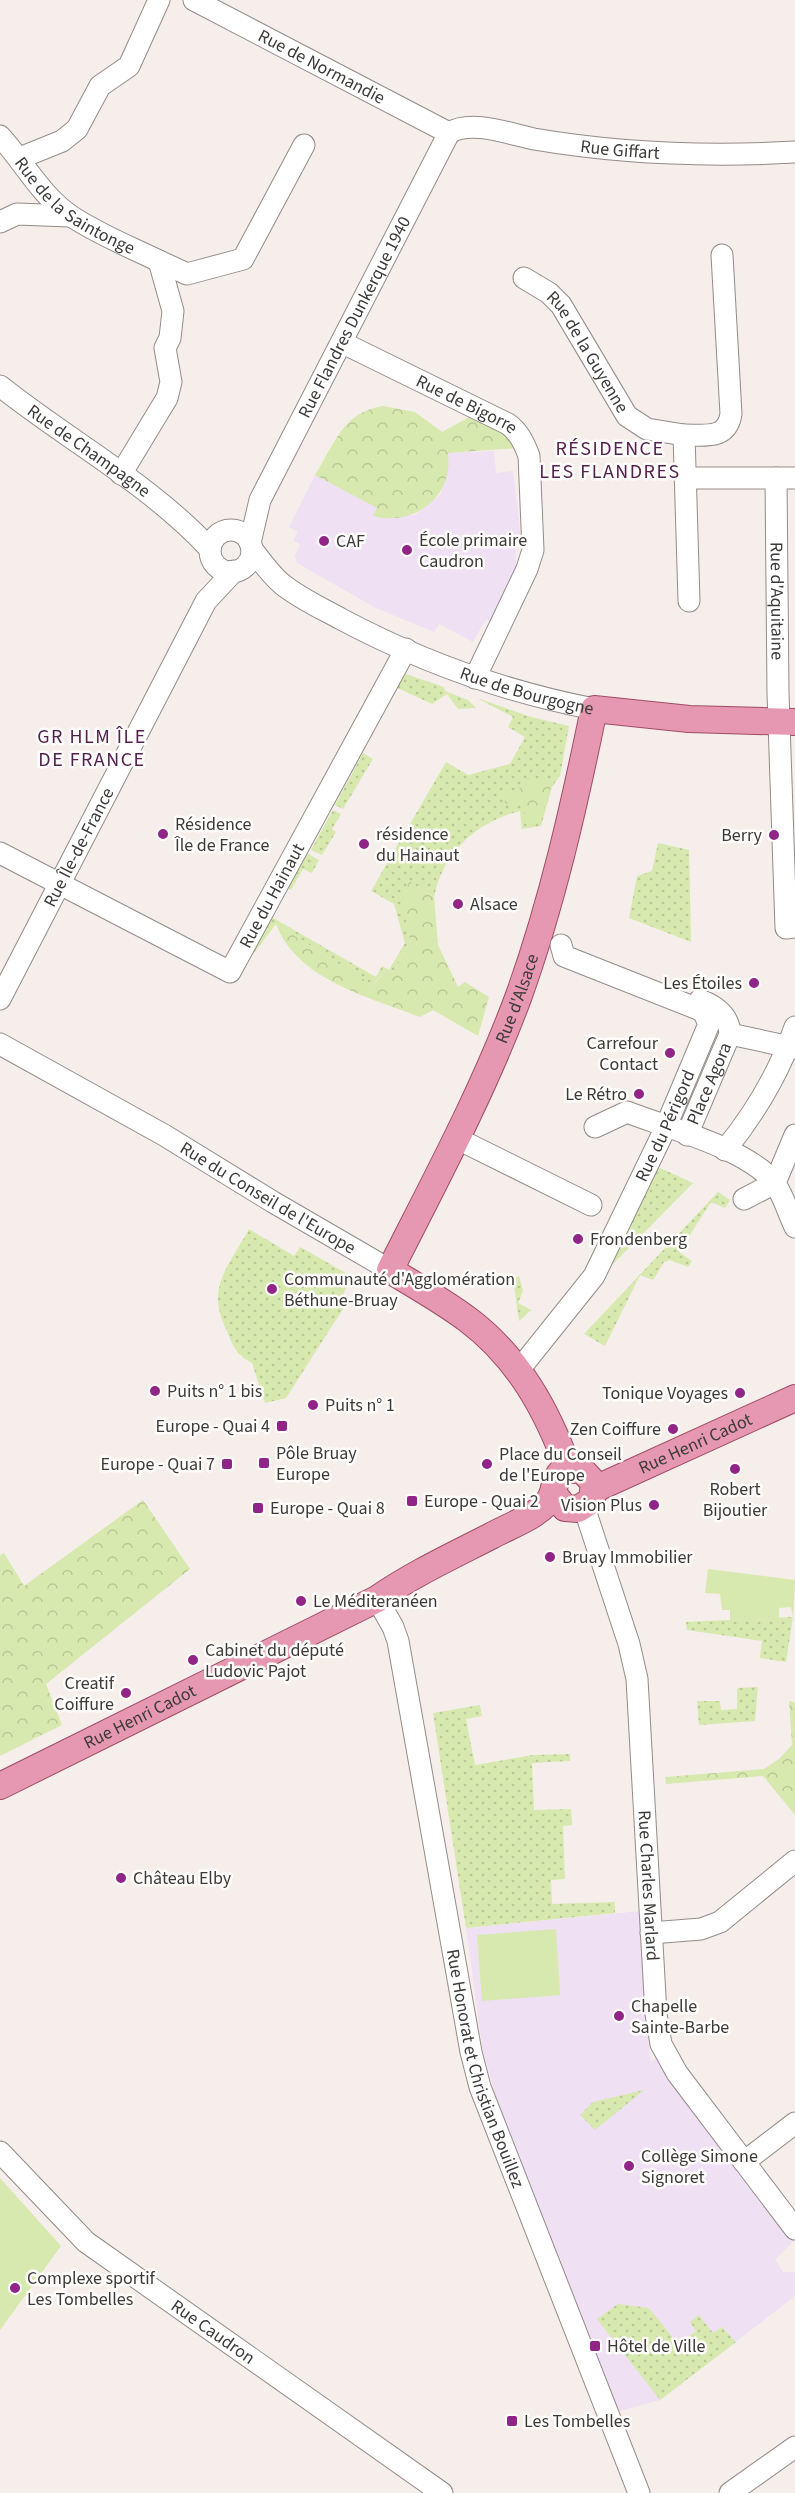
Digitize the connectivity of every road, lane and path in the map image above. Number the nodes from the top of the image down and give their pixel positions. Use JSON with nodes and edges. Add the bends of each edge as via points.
{"nodes":[{"id":1,"x":159,"y":0,"type":"edge"},
{"id":2,"x":194,"y":0,"type":"edge"},
{"id":3,"x":449,"y":133,"type":"junction"},
{"id":4,"x":0,"y":136,"type":"edge"},
{"id":5,"x":304,"y":145,"type":"dead end"},
{"id":6,"x":795,"y":152,"type":"edge"},
{"id":7,"x":20,"y":158,"type":"junction"},
{"id":8,"x":70,"y":216,"type":"junction"},
{"id":9,"x":0,"y":222,"type":"edge"},
{"id":10,"x":722,"y":255,"type":"dead end"},
{"id":11,"x":159,"y":261,"type":"junction"},
{"id":12,"x":524,"y":278,"type":"dead end"},
{"id":13,"x":343,"y":343,"type":"junction"},
{"id":14,"x":0,"y":386,"type":"edge"},
{"id":15,"x":684,"y":435,"type":"junction"},
{"id":16,"x":121,"y":474,"type":"junction"},
{"id":17,"x":685,"y":478,"type":"junction"},
{"id":18,"x":786,"y":478,"type":"edge"},
{"id":19,"x":260,"y":500,"type":"junction"},
{"id":20,"x":177,"y":514,"type":"junction"},
{"id":21,"x":231,"y":530,"type":"junction"},
{"id":22,"x":251,"y":546,"type":"junction"},
{"id":23,"x":210,"y":552,"type":"junction"},
{"id":24,"x":236,"y":571,"type":"junction"},
{"id":25,"x":281,"y":583,"type":"junction"},
{"id":26,"x":206,"y":601,"type":"junction"},
{"id":27,"x":689,"y":601,"type":"dead end"},
{"id":28,"x":406,"y":649,"type":"junction"},
{"id":29,"x":475,"y":678,"type":"junction"},
{"id":30,"x":594,"y":709,"type":"junction"},
{"id":31,"x":787,"y":722,"type":"edge"},
{"id":32,"x":0,"y":853,"type":"edge"},
{"id":33,"x":59,"y":885,"type":"junction"},
{"id":34,"x":795,"y":927,"type":"edge"},
{"id":35,"x":550,"y":941,"type":"junction"},
{"id":36,"x":0,"y":999,"type":"edge"},
{"id":37,"x":729,"y":1034,"type":"junction"},
{"id":38,"x":793,"y":1040,"type":"edge"},
{"id":39,"x":0,"y":1044,"type":"edge"},
{"id":40,"x":595,"y":1126,"type":"dead end"},
{"id":41,"x":666,"y":1127,"type":"junction"},
{"id":42,"x":687,"y":1135,"type":"junction"},
{"id":43,"x":795,"y":1135,"type":"edge"},
{"id":44,"x":456,"y":1138,"type":"junction"},
{"id":45,"x":725,"y":1150,"type":"junction"},
{"id":46,"x":775,"y":1183,"type":"junction"},
{"id":47,"x":744,"y":1199,"type":"dead end"},
{"id":48,"x":591,"y":1205,"type":"dead end"},
{"id":49,"x":795,"y":1227,"type":"edge"},
{"id":50,"x":390,"y":1270,"type":"junction"},
{"id":51,"x":518,"y":1371,"type":"junction"},
{"id":52,"x":794,"y":1400,"type":"edge"},
{"id":53,"x":568,"y":1468,"type":"junction"},
{"id":54,"x":554,"y":1493,"type":"junction"},
{"id":55,"x":585,"y":1502,"type":"junction"},
{"id":56,"x":377,"y":1599,"type":"junction"},
{"id":57,"x":0,"y":1786,"type":"edge"},
{"id":58,"x":795,"y":1861,"type":"edge"},
{"id":59,"x":651,"y":1933,"type":"junction"},
{"id":60,"x":795,"y":2123,"type":"edge"},
{"id":61,"x":2,"y":2157,"type":"edge"},
{"id":62,"x":744,"y":2162,"type":"junction"},
{"id":63,"x":795,"y":2229,"type":"edge"},
{"id":64,"x":795,"y":2447,"type":"edge"},
{"id":65,"x":442,"y":2493,"type":"edge"},
{"id":66,"x":639,"y":2493,"type":"edge"},
{"id":67,"x":730,"y":2493,"type":"edge"}],
"edges":[{"from":1,"to":7,"type":"street","via":[[129,66],[100,86],[77,129],[62,141]]},
{"from":2,"to":3,"type":"street","name":"Rue de Normandie"},
{"from":3,"to":6,"type":"street","name":"Rue Giffart","via":[[466,127],[649,154]]},
{"from":3,"to":13,"type":"street","name":"Rue Flandres Dunkerque 1940"},
{"from":4,"to":7,"type":"street","name":"Rue de la Saintonge"},
{"from":5,"to":11,"type":"street","name":"Rue de la Saintonge","via":[[243,259],[187,274]]},
{"from":7,"to":8,"type":"street","name":"Rue de la Saintonge","via":[[33,178]]},
{"from":8,"to":9,"type":"street","via":[[17,214]]},
{"from":8,"to":11,"type":"street","name":"Rue de la Saintonge"},
{"from":10,"to":15,"type":"street","name":"Rue de la Guyenne","via":[[730,421],[724,432],[717,435]]},
{"from":11,"to":16,"type":"street","via":[[173,311],[165,348],[171,382],[167,398]]},
{"from":12,"to":15,"type":"street","name":"Rue de la Guyenne","via":[[561,305],[627,416],[648,429]]},
{"from":13,"to":19,"type":"street","name":"Rue Flandres Dunkerque 1940"},
{"from":13,"to":29,"type":"street","name":"Rue de Bigorre","via":[[508,424],[529,456],[533,550]]},
{"from":14,"to":16,"type":"street","name":"Rue de Champagne"},
{"from":15,"to":17,"type":"street"},
{"from":16,"to":20,"type":"street","name":"Rue de Champagne"},
{"from":17,"to":18,"type":"street"},
{"from":17,"to":27,"type":"street"},
{"from":18,"to":31,"type":"street","name":"Rue d'Aquitaine"},
{"from":19,"to":21,"type":"street","name":"Rue Flandres Dunkerque 1940"},
{"from":19,"to":22,"type":"street","name":"Rue Flandres Dunkerque 1940"},
{"from":20,"to":21,"type":"street","name":"Rue de Champagne"},
{"from":20,"to":23,"type":"street","name":"Rue de Champagne"},
{"from":21,"to":22,"type":"street","via":[[242,533]]},
{"from":21,"to":23,"type":"street","via":[[216,536]]},
{"from":22,"to":24,"type":"street","via":[[249,562]]},
{"from":22,"to":25,"type":"street","name":"Rue de Bourgogne"},
{"from":23,"to":24,"type":"street","via":[[218,567]]},
{"from":23,"to":26,"type":"street","name":"Rue Île-de-France"},
{"from":24,"to":25,"type":"street","name":"Rue de Bourgogne"},
{"from":24,"to":26,"type":"street","name":"Rue Île-de-France"},
{"from":25,"to":28,"type":"street","name":"Rue de Bourgogne","via":[[355,626]]},
{"from":26,"to":33,"type":"street","name":"Rue Île-de-France"},
{"from":28,"to":29,"type":"street","name":"Rue de Bourgogne"},
{"from":28,"to":33,"type":"street","name":"Rue du Hainaut","via":[[230,972]]},
{"from":29,"to":30,"type":"street","name":"Rue de Bourgogne"},
{"from":30,"to":31,"type":"main road","name":"Rue de Bourgogne","via":[[689,719]]},
{"from":30,"to":35,"type":"main road","name":"Rue d'Alsace","via":[[550,901]]},
{"from":31,"to":34,"type":"street","name":"Rue d'Aquitaine","via":[[786,928]]},
{"from":32,"to":33,"type":"street"},
{"from":33,"to":36,"type":"street","name":"Rue Île-de-France"},
{"from":35,"to":37,"type":"street","via":[[715,1007],[726,1018]]},
{"from":35,"to":41,"type":"street","name":"Rue du Périgord","via":[[564,956],[707,1014],[709,1024]]},
{"from":35,"to":44,"type":"main road","name":"Rue d'Alsace","via":[[517,1000]]},
{"from":37,"to":38,"type":"street"},
{"from":37,"to":42,"type":"street","name":"Place Agora"},
{"from":38,"to":45,"type":"street","via":[[747,1123]]},
{"from":39,"to":50,"type":"street","name":"Rue du Conseil de l'Europe"},
{"from":40,"to":41,"type":"street","name":"Place Agora","via":[[627,1112]]},
{"from":41,"to":42,"type":"street","name":"Place Agora"},
{"from":41,"to":51,"type":"street","name":"Rue du Périgord","via":[[594,1276]]},
{"from":42,"to":45,"type":"street","name":"Place Agora"},
{"from":43,"to":46,"type":"street"},
{"from":44,"to":48,"type":"street"},
{"from":44,"to":50,"type":"main road","name":"Rue d'Alsace"},
{"from":45,"to":46,"type":"street","name":"Place Agora","via":[[758,1166]]},
{"from":46,"to":47,"type":"street"},
{"from":46,"to":49,"type":"street"},
{"from":50,"to":51,"type":"main road","name":"Rue du Conseil de l'Europe","via":[[468,1320],[506,1353]]},
{"from":51,"to":53,"type":"main road","name":"Rue du Conseil de l'Europe","via":[[549,1417]]},
{"from":52,"to":55,"type":"main road","name":"Rue Henri Cadot"},
{"from":53,"to":54,"type":"main road","via":[[555,1480]]},
{"from":53,"to":55,"type":"main road","via":[[587,1472]]},
{"from":54,"to":55,"type":"main road","via":[[560,1504]]},
{"from":54,"to":56,"type":"main road","name":"Rue Henri Cadot","via":[[548,1503],[527,1517],[410,1577]]},
{"from":55,"to":56,"type":"main road","name":"Rue Henri Cadot","via":[[408,1591]]},
{"from":55,"to":59,"type":"street","name":"Rue Charles Marlard","via":[[637,1679]]},
{"from":56,"to":57,"type":"main road","name":"Rue Henri Cadot"},
{"from":56,"to":66,"type":"street","name":"Rue Honorat et Christian Bouillez","via":[[393,1627],[480,2087]]},
{"from":58,"to":59,"type":"street","via":[[720,1922],[701,1929]]},
{"from":59,"to":62,"type":"street","name":"Rue Charles Marlard","via":[[661,2044],[690,2091]]},
{"from":60,"to":62,"type":"street"},
{"from":61,"to":65,"type":"street","name":"Rue Caudron","via":[[86,2242]]},
{"from":62,"to":63,"type":"street","name":"Rue Charles Marlard"},
{"from":64,"to":67,"type":"street"}]}
